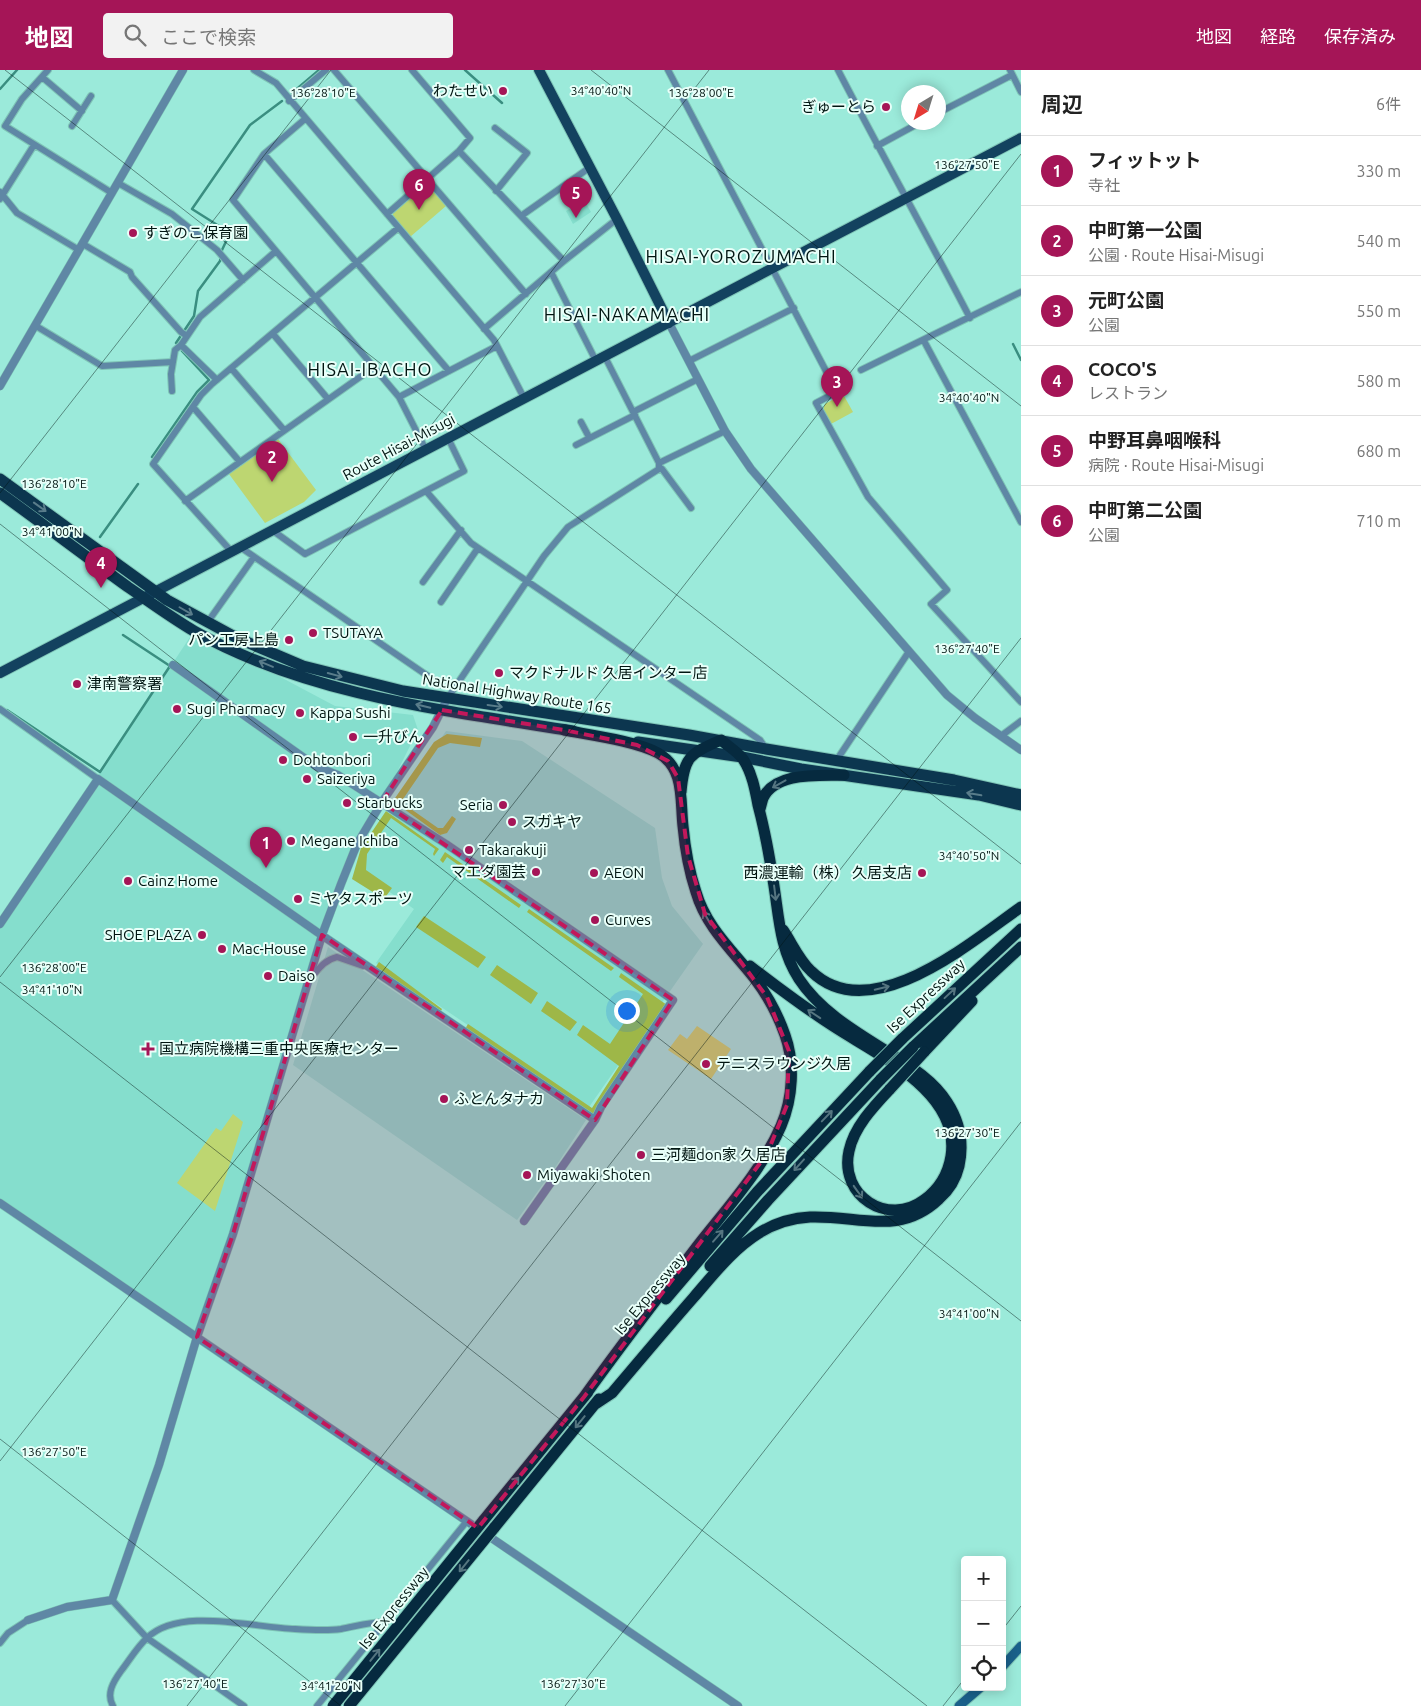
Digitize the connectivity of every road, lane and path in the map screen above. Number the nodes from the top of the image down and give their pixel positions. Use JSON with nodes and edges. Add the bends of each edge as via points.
{"nodes":[{"id":1,"x":48,"y":70,"type":"edge"},
{"id":2,"x":183,"y":70,"type":"edge"},
{"id":3,"x":254,"y":70,"type":"edge"},
{"id":4,"x":326,"y":70,"type":"edge"},
{"id":5,"x":334,"y":70,"type":"edge"},
{"id":6,"x":412,"y":70,"type":"edge"},
{"id":7,"x":539,"y":70,"type":"edge"},
{"id":8,"x":668,"y":70,"type":"edge"},
{"id":9,"x":838,"y":70,"type":"edge"},
{"id":10,"x":1011,"y":72,"type":"edge"},
{"id":11,"x":42,"y":77,"type":"junction"},
{"id":12,"x":1021,"y":92,"type":"edge"},
{"id":13,"x":92,"y":96,"type":"dead end"},
{"id":14,"x":289,"y":101,"type":"junction"},
{"id":15,"x":946,"y":109,"type":"edge"},
{"id":16,"x":82,"y":111,"type":"junction"},
{"id":17,"x":305,"y":119,"type":"junction"},
{"id":18,"x":72,"y":126,"type":"dead end"},
{"id":19,"x":495,"y":128,"type":"dead end"},
{"id":20,"x":907,"y":130,"type":"edge"},
{"id":21,"x":1021,"y":138,"type":"edge"},
{"id":22,"x":34,"y":145,"type":"junction"},
{"id":23,"x":877,"y":146,"type":"junction"},
{"id":24,"x":459,"y":151,"type":"junction"},
{"id":25,"x":264,"y":154,"type":"junction"},
{"id":26,"x":589,"y":168,"type":"junction"},
{"id":27,"x":427,"y":179,"type":"junction"},
{"id":28,"x":118,"y":183,"type":"junction"},
{"id":29,"x":496,"y":191,"type":"junction"},
{"id":30,"x":112,"y":193,"type":"junction"},
{"id":31,"x":1,"y":195,"type":"edge"},
{"id":32,"x":907,"y":198,"type":"junction"},
{"id":33,"x":386,"y":214,"type":"junction"},
{"id":34,"x":521,"y":216,"type":"junction"},
{"id":35,"x":618,"y":220,"type":"junction"},
{"id":36,"x":398,"y":228,"type":"junction"},
{"id":37,"x":81,"y":247,"type":"junction"},
{"id":38,"x":276,"y":251,"type":"junction"},
{"id":39,"x":564,"y":261,"type":"junction"},
{"id":40,"x":357,"y":262,"type":"junction"},
{"id":41,"x":773,"y":268,"type":"junction"},
{"id":42,"x":551,"y":272,"type":"junction"},
{"id":43,"x":243,"y":280,"type":"junction"},
{"id":44,"x":1021,"y":292,"type":"edge"},
{"id":45,"x":526,"y":294,"type":"junction"},
{"id":46,"x":315,"y":297,"type":"junction"},
{"id":47,"x":794,"y":308,"type":"junction"},
{"id":48,"x":970,"y":318,"type":"junction"},
{"id":49,"x":670,"y":323,"type":"junction"},
{"id":50,"x":36,"y":326,"type":"junction"},
{"id":51,"x":484,"y":329,"type":"junction"},
{"id":52,"x":184,"y":334,"type":"junction"},
{"id":53,"x":273,"y":334,"type":"junction"},
{"id":54,"x":924,"y":341,"type":"junction"},
{"id":55,"x":182,"y":345,"type":"junction"},
{"id":56,"x":497,"y":346,"type":"junction"},
{"id":57,"x":601,"y":359,"type":"junction"},
{"id":58,"x":689,"y":361,"type":"junction"},
{"id":59,"x":173,"y":362,"type":"junction"},
{"id":60,"x":374,"y":366,"type":"junction"},
{"id":61,"x":231,"y":368,"type":"junction"},
{"id":62,"x":860,"y":370,"type":"dead end"},
{"id":63,"x":448,"y":371,"type":"junction"},
{"id":64,"x":698,"y":379,"type":"junction"},
{"id":65,"x":217,"y":380,"type":"junction"},
{"id":66,"x":0,"y":386,"type":"edge"},
{"id":67,"x":172,"y":391,"type":"dead end"},
{"id":68,"x":399,"y":397,"type":"junction"},
{"id":69,"x":524,"y":398,"type":"junction"},
{"id":70,"x":328,"y":399,"type":"junction"},
{"id":71,"x":193,"y":406,"type":"junction"},
{"id":72,"x":634,"y":414,"type":"junction"},
{"id":73,"x":581,"y":422,"type":"dead end"},
{"id":74,"x":284,"y":430,"type":"junction"},
{"id":75,"x":725,"y":431,"type":"junction"},
{"id":76,"x":589,"y":437,"type":"junction"},
{"id":77,"x":448,"y":438,"type":"junction"},
{"id":78,"x":576,"y":444,"type":"dead end"},
{"id":79,"x":426,"y":450,"type":"junction"},
{"id":80,"x":240,"y":462,"type":"junction"},
{"id":81,"x":659,"y":465,"type":"junction"},
{"id":82,"x":0,"y":479,"type":"edge"},
{"id":83,"x":426,"y":491,"type":"junction"},
{"id":84,"x":0,"y":493,"type":"edge"},
{"id":85,"x":185,"y":501,"type":"junction"},
{"id":86,"x":691,"y":508,"type":"dead end"},
{"id":87,"x":1021,"y":522,"type":"edge"},
{"id":88,"x":272,"y":530,"type":"junction"},
{"id":89,"x":461,"y":530,"type":"junction"},
{"id":90,"x":478,"y":548,"type":"junction"},
{"id":91,"x":236,"y":549,"type":"junction"},
{"id":92,"x":254,"y":557,"type":"junction"},
{"id":93,"x":527,"y":581,"type":"junction"},
{"id":94,"x":423,"y":582,"type":"dead end"},
{"id":95,"x":156,"y":592,"type":"junction"},
{"id":96,"x":144,"y":597,"type":"junction"},
{"id":97,"x":441,"y":602,"type":"dead end"},
{"id":98,"x":207,"y":623,"type":"junction"},
{"id":99,"x":908,"y":652,"type":"junction"},
{"id":100,"x":173,"y":665,"type":"dead end"},
{"id":101,"x":0,"y":673,"type":"edge"},
{"id":102,"x":441,"y":685,"type":"dead end"},
{"id":103,"x":447,"y":699,"type":"junction"},
{"id":104,"x":1021,"y":702,"type":"edge"},
{"id":105,"x":0,"y":709,"type":"edge"},
{"id":106,"x":442,"y":710,"type":"junction"},
{"id":107,"x":1021,"y":721,"type":"edge"},
{"id":108,"x":564,"y":730,"type":"junction"},
{"id":109,"x":1001,"y":736,"type":"junction"},
{"id":110,"x":721,"y":740,"type":"junction"},
{"id":111,"x":766,"y":750,"type":"junction"},
{"id":112,"x":696,"y":751,"type":"junction"},
{"id":113,"x":1021,"y":751,"type":"edge"},
{"id":114,"x":742,"y":757,"type":"junction"},
{"id":115,"x":836,"y":761,"type":"junction"},
{"id":116,"x":844,"y":775,"type":"junction"},
{"id":117,"x":98,"y":779,"type":"junction"},
{"id":118,"x":681,"y":792,"type":"junction"},
{"id":119,"x":1021,"y":794,"type":"edge"},
{"id":120,"x":382,"y":802,"type":"junction"},
{"id":121,"x":1021,"y":805,"type":"edge"},
{"id":122,"x":760,"y":811,"type":"junction"},
{"id":123,"x":1021,"y":907,"type":"edge"},
{"id":124,"x":779,"y":922,"type":"junction"},
{"id":125,"x":0,"y":924,"type":"edge"},
{"id":126,"x":1021,"y":929,"type":"edge"},
{"id":127,"x":322,"y":935,"type":"junction"},
{"id":128,"x":1021,"y":948,"type":"edge"},
{"id":129,"x":736,"y":956,"type":"junction"},
{"id":130,"x":374,"y":970,"type":"junction"},
{"id":131,"x":310,"y":979,"type":"junction"},
{"id":132,"x":918,"y":1049,"type":"junction"},
{"id":133,"x":595,"y":1120,"type":"junction"},
{"id":134,"x":0,"y":1203,"type":"edge"},
{"id":135,"x":524,"y":1221,"type":"dead end"},
{"id":136,"x":197,"y":1337,"type":"junction"},
{"id":137,"x":584,"y":1397,"type":"junction"},
{"id":138,"x":594,"y":1405,"type":"junction"},
{"id":139,"x":467,"y":1521,"type":"junction"},
{"id":140,"x":112,"y":1600,"type":"junction"},
{"id":141,"x":28,"y":1620,"type":"joint"},
{"id":142,"x":386,"y":1622,"type":"junction"},
{"id":143,"x":147,"y":1638,"type":"junction"},
{"id":144,"x":0,"y":1643,"type":"edge"},
{"id":145,"x":1021,"y":1646,"type":"edge"},
{"id":146,"x":1006,"y":1663,"type":"edge"},
{"id":147,"x":976,"y":1691,"type":"edge"},
{"id":148,"x":113,"y":1706,"type":"edge"},
{"id":149,"x":244,"y":1706,"type":"edge"},
{"id":150,"x":317,"y":1706,"type":"edge"},
{"id":151,"x":333,"y":1706,"type":"edge"},
{"id":152,"x":349,"y":1706,"type":"edge"},
{"id":153,"x":738,"y":1706,"type":"edge"},
{"id":154,"x":959,"y":1706,"type":"edge"}],
"edges":[{"from":1,"to":11,"type":"street"},
{"from":2,"to":28,"type":"street"},
{"from":3,"to":14,"type":"street","via":[[276,83]]},
{"from":4,"to":14,"type":"street"},
{"from":5,"to":27,"type":"street"},
{"from":6,"to":24,"type":"street","via":[[470,138]]},
{"from":7,"to":26,"type":"main road"},
{"from":8,"to":41,"type":"street"},
{"from":9,"to":23,"type":"street"},
{"from":10,"to":12,"type":"street"},
{"from":10,"to":15,"type":"street"},
{"from":11,"to":16,"type":"street"},
{"from":11,"to":22,"type":"street","via":[[4,126]]},
{"from":13,"to":16,"type":"street"},
{"from":14,"to":17,"type":"street"},
{"from":16,"to":18,"type":"street"},
{"from":17,"to":25,"type":"street"},
{"from":17,"to":33,"type":"street"},
{"from":19,"to":29,"type":"street","via":[[527,153]]},
{"from":20,"to":23,"type":"street"},
{"from":21,"to":32,"type":"main road","name":"Route Hisai-Misugi"},
{"from":22,"to":30,"type":"street"},
{"from":22,"to":31,"type":"street"},
{"from":23,"to":32,"type":"street"},
{"from":24,"to":27,"type":"street"},
{"from":24,"to":29,"type":"street"},
{"from":25,"to":38,"type":"street","via":[[233,200]]},
{"from":25,"to":40,"type":"street"},
{"from":26,"to":34,"type":"street"},
{"from":26,"to":35,"type":"main road"},
{"from":27,"to":33,"type":"street"},
{"from":27,"to":45,"type":"street"},
{"from":28,"to":30,"type":"street"},
{"from":28,"to":43,"type":"street","via":[[172,214],[222,256]]},
{"from":29,"to":34,"type":"street"},
{"from":30,"to":37,"type":"street"},
{"from":31,"to":37,"type":"street","via":[[22,217]]},
{"from":32,"to":41,"type":"main road","name":"Route Hisai-Misugi"},
{"from":32,"to":48,"type":"street"},
{"from":33,"to":36,"type":"street"},
{"from":34,"to":39,"type":"street"},
{"from":35,"to":39,"type":"street"},
{"from":35,"to":49,"type":"main road"},
{"from":36,"to":40,"type":"street"},
{"from":36,"to":51,"type":"street"},
{"from":37,"to":50,"type":"street"},
{"from":37,"to":52,"type":"street","via":[[130,272]]},
{"from":38,"to":43,"type":"street"},
{"from":38,"to":46,"type":"street"},
{"from":39,"to":42,"type":"street"},
{"from":40,"to":46,"type":"street"},
{"from":40,"to":63,"type":"street"},
{"from":41,"to":47,"type":"street"},
{"from":41,"to":49,"type":"main road","name":"Route Hisai-Misugi"},
{"from":42,"to":45,"type":"street"},
{"from":42,"to":57,"type":"street"},
{"from":43,"to":52,"type":"street"},
{"from":44,"to":48,"type":"street"},
{"from":45,"to":51,"type":"street"},
{"from":46,"to":53,"type":"street"},
{"from":46,"to":60,"type":"street"},
{"from":47,"to":58,"type":"street"},
{"from":47,"to":104,"type":"street","via":[[837,392],[816,403],[868,496],[947,590],[931,604]]},
{"from":48,"to":54,"type":"street"},
{"from":49,"to":57,"type":"main road","name":"Route Hisai-Misugi"},
{"from":49,"to":58,"type":"street"},
{"from":50,"to":59,"type":"street","via":[[102,366]]},
{"from":50,"to":66,"type":"street"},
{"from":51,"to":56,"type":"street"},
{"from":52,"to":55,"type":"street"},
{"from":53,"to":61,"type":"street"},
{"from":53,"to":70,"type":"street"},
{"from":54,"to":62,"type":"street"},
{"from":54,"to":87,"type":"street"},
{"from":55,"to":59,"type":"street","via":[[175,350]]},
{"from":55,"to":65,"type":"street"},
{"from":56,"to":63,"type":"street"},
{"from":56,"to":69,"type":"street"},
{"from":57,"to":69,"type":"main road","name":"Route Hisai-Misugi"},
{"from":57,"to":72,"type":"street"},
{"from":58,"to":64,"type":"street"},
{"from":59,"to":67,"type":"street"},
{"from":60,"to":68,"type":"street"},
{"from":60,"to":70,"type":"street"},
{"from":61,"to":65,"type":"street"},
{"from":61,"to":74,"type":"street"},
{"from":63,"to":68,"type":"street"},
{"from":64,"to":72,"type":"street"},
{"from":64,"to":75,"type":"street"},
{"from":65,"to":71,"type":"street"},
{"from":68,"to":79,"type":"street"},
{"from":69,"to":77,"type":"main road","name":"Route Hisai-Misugi"},
{"from":70,"to":74,"type":"street"},
{"from":71,"to":80,"type":"street"},
{"from":71,"to":85,"type":"street","via":[[153,464]]},
{"from":72,"to":76,"type":"street"},
{"from":72,"to":81,"type":"street"},
{"from":73,"to":76,"type":"street"},
{"from":74,"to":80,"type":"street"},
{"from":75,"to":81,"type":"street"},
{"from":75,"to":99,"type":"street","via":[[750,470]]},
{"from":76,"to":78,"type":"street"},
{"from":77,"to":79,"type":"main road","name":"Route Hisai-Misugi"},
{"from":77,"to":83,"type":"street","via":[[464,471]]},
{"from":79,"to":88,"type":"main road","name":"Route Hisai-Misugi"},
{"from":80,"to":85,"type":"street"},
{"from":81,"to":86,"type":"street"},
{"from":81,"to":93,"type":"street","via":[[656,471],[568,527]]},
{"from":82,"to":95,"type":"highway","name":"National Highway Route 165","one_way":true},
{"from":83,"to":88,"type":"street","via":[[305,554]]},
{"from":83,"to":89,"type":"street"},
{"from":84,"to":96,"type":"highway","name":"National Highway Route 165"},
{"from":85,"to":91,"type":"street"},
{"from":88,"to":91,"type":"main road","name":"Route Hisai-Misugi"},
{"from":89,"to":90,"type":"street"},
{"from":89,"to":94,"type":"street"},
{"from":90,"to":93,"type":"street"},
{"from":90,"to":97,"type":"street"},
{"from":91,"to":92,"type":"street"},
{"from":91,"to":95,"type":"main road","name":"Route Hisai-Misugi"},
{"from":92,"to":98,"type":"street"},
{"from":92,"to":102,"type":"street"},
{"from":93,"to":103,"type":"street"},
{"from":93,"to":111,"type":"street","via":[[760,740]]},
{"from":95,"to":96,"type":"main road","name":"Route Hisai-Misugi"},
{"from":95,"to":98,"type":"highway","name":"National Highway Route 165","one_way":true},
{"from":96,"to":101,"type":"main road","name":"Route Hisai-Misugi"},
{"from":106,"to":96,"type":"highway","name":"National Highway Route 165","one_way":true,"via":[[358,693],[272,667],[194,631]]},
{"from":98,"to":103,"type":"highway","name":"National Highway Route 165","one_way":true,"via":[[303,666],[361,682]]},
{"from":99,"to":109,"type":"street","via":[[946,695]]},
{"from":99,"to":115,"type":"street"},
{"from":100,"to":120,"type":"street","via":[[317,766]]},
{"from":103,"to":106,"type":"street"},
{"from":103,"to":110,"type":"highway","name":"National Highway Route 165","one_way":true},
{"from":105,"to":117,"type":"street"},
{"from":106,"to":108,"type":"highway","name":"National Highway Route 165"},
{"from":106,"to":120,"type":"street"},
{"from":107,"to":109,"type":"street"},
{"from":108,"to":112,"type":"highway","name":"National Highway Route 165"},
{"from":108,"to":118,"type":"highway","via":[[656,752],[674,768]]},
{"from":109,"to":113,"type":"street"},
{"from":110,"to":111,"type":"highway","name":"National Highway Route 165"},
{"from":110,"to":112,"type":"highway"},
{"from":110,"to":114,"type":"highway"},
{"from":111,"to":115,"type":"highway","name":"National Highway Route 165"},
{"from":112,"to":114,"type":"highway","name":"National Highway Route 165"},
{"from":112,"to":118,"type":"highway","via":[[685,765]]},
{"from":114,"to":116,"type":"highway","name":"National Highway Route 165"},
{"from":114,"to":122,"type":"highway","via":[[751,776]]},
{"from":115,"to":119,"type":"highway","name":"National Highway Route 165"},
{"from":121,"to":116,"type":"highway","name":"National Highway Route 165","one_way":true,"via":[[979,795]]},
{"from":116,"to":122,"type":"highway","one_way":true,"via":[[785,780],[768,791]]},
{"from":117,"to":125,"type":"street"},
{"from":117,"to":127,"type":"street"},
{"from":129,"to":118,"type":"highway","one_way":true,"via":[[714,930],[696,893],[683,825]]},
{"from":120,"to":127,"type":"street","via":[[357,844]]},
{"from":120,"to":133,"type":"street","via":[[674,1000]]},
{"from":122,"to":124,"type":"highway","one_way":true},
{"from":124,"to":123,"type":"highway","one_way":true,"via":[[811,972],[832,986],[846,990],[876,990],[935,965]]},
{"from":124,"to":138,"type":"highway","via":[[789,961],[816,1000],[839,1019],[916,1069],[942,1094],[960,1128],[962,1147],[957,1171],[944,1195],[929,1209],[912,1218],[884,1222],[807,1217],[782,1222],[759,1233],[732,1254],[612,1393]]},
{"from":137,"to":126,"type":"highway","name":"Ise Expressway","one_way":true,"bridge":true,"via":[[757,1192],[902,1039]]},
{"from":127,"to":130,"type":"street"},
{"from":127,"to":131,"type":"street"},
{"from":128,"to":132,"type":"highway","name":"Ise Expressway"},
{"from":132,"to":129,"type":"highway","one_way":true,"bridge":true,"via":[[890,1088],[864,1121],[848,1153],[852,1184],[864,1200],[896,1211],[923,1201],[940,1185],[946,1174],[952,1142],[940,1108],[910,1076],[806,1009]]},
{"from":129,"to":137,"type":"highway","via":[[767,997],[786,1036],[791,1078],[784,1118],[767,1154],[753,1174]]},
{"from":130,"to":131,"type":"street","via":[[337,957],[325,962]]},
{"from":130,"to":133,"type":"street"},
{"from":131,"to":136,"type":"street","via":[[233,1234]]},
{"from":132,"to":138,"type":"highway","name":"Ise Expressway","one_way":true,"bridge":true,"via":[[881,1079],[768,1200]]},
{"from":133,"to":135,"type":"street"},
{"from":134,"to":136,"type":"street"},
{"from":136,"to":139,"type":"street"},
{"from":136,"to":140,"type":"street","via":[[159,1466]]},
{"from":151,"to":137,"type":"highway","name":"Ise Expressway","one_way":true,"bridge":true},
{"from":138,"to":152,"type":"highway","name":"Ise Expressway","one_way":true,"bridge":true},
{"from":139,"to":142,"type":"street"},
{"from":139,"to":153,"type":"street"},
{"from":140,"to":141,"type":"street","via":[[67,1607]]},
{"from":140,"to":143,"type":"street"},
{"from":141,"to":144,"type":"street","via":[[8,1633]]},
{"from":142,"to":143,"type":"street","via":[[339,1629],[187,1622],[163,1628]]},
{"from":142,"to":150,"type":"street"},
{"from":143,"to":148,"type":"street","via":[[113,1683],[110,1696]]},
{"from":143,"to":149,"type":"street"},
{"from":145,"to":146,"type":"main road"},
{"from":147,"to":154,"type":"main road"}]}
